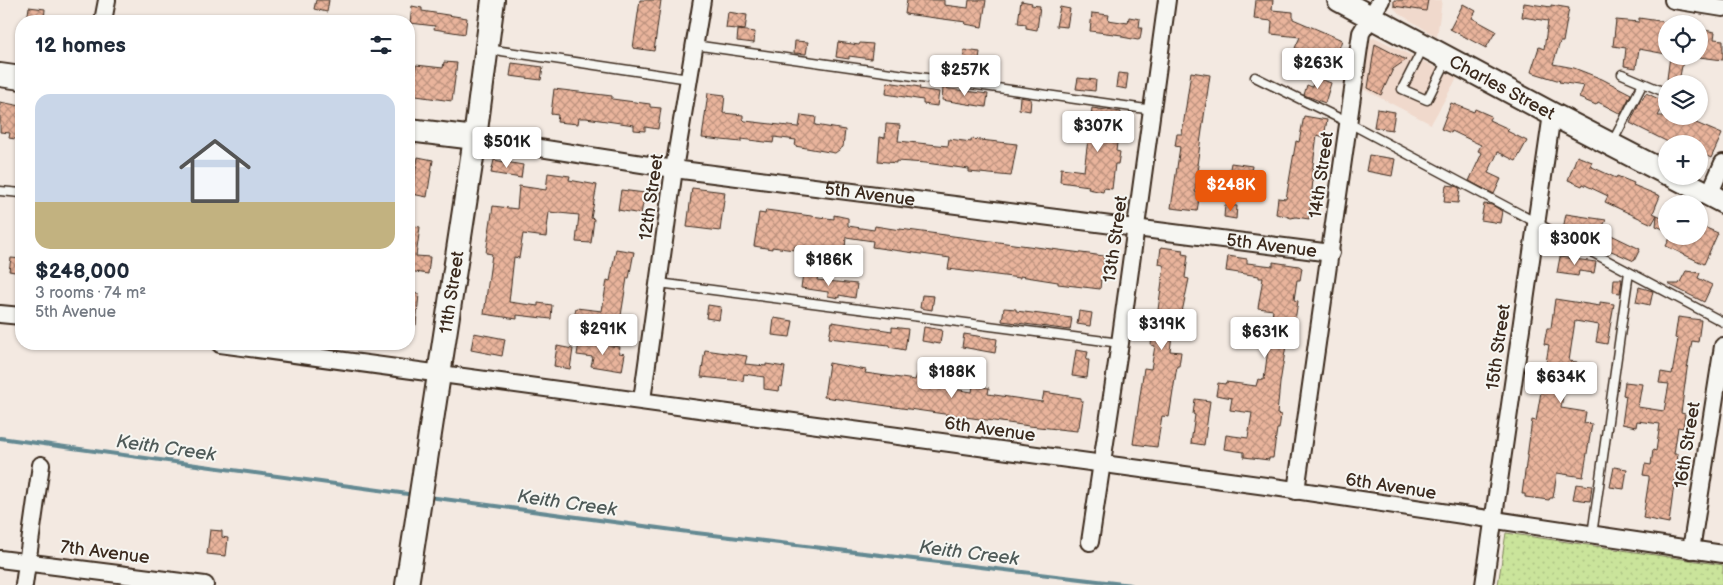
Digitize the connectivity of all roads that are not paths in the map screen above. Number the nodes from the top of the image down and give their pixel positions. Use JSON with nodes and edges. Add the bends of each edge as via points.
{"nodes":[{"id":1,"x":107,"y":0,"type":"edge"},
{"id":2,"x":493,"y":0,"type":"edge"},
{"id":3,"x":702,"y":0,"type":"edge"},
{"id":4,"x":1167,"y":0,"type":"edge"},
{"id":5,"x":1339,"y":0,"type":"edge"},
{"id":6,"x":1673,"y":0,"type":"edge"},
{"id":7,"x":1376,"y":8,"type":"edge"},
{"id":8,"x":1723,"y":8,"type":"edge"},
{"id":9,"x":104,"y":15,"type":"edge"},
{"id":10,"x":694,"y":45,"type":"junction"},
{"id":11,"x":1424,"y":45,"type":"junction"},
{"id":12,"x":486,"y":49,"type":"junction"},
{"id":13,"x":1448,"y":58,"type":"junction"},
{"id":14,"x":1622,"y":74,"type":"dead end"},
{"id":15,"x":0,"y":75,"type":"edge"},
{"id":16,"x":15,"y":77,"type":"edge"},
{"id":17,"x":1254,"y":77,"type":"dead end"},
{"id":18,"x":689,"y":79,"type":"junction"},
{"id":19,"x":1643,"y":83,"type":"junction"},
{"id":20,"x":1658,"y":89,"type":"edge"},
{"id":21,"x":1153,"y":110,"type":"junction"},
{"id":22,"x":1552,"y":114,"type":"junction"},
{"id":23,"x":1349,"y":123,"type":"junction"},
{"id":24,"x":415,"y":131,"type":"edge"},
{"id":25,"x":475,"y":138,"type":"junction"},
{"id":26,"x":1611,"y":144,"type":"junction"},
{"id":27,"x":1723,"y":163,"type":"edge"},
{"id":28,"x":674,"y":169,"type":"junction"},
{"id":29,"x":1658,"y":169,"type":"edge"},
{"id":30,"x":1690,"y":185,"type":"edge"},
{"id":31,"x":0,"y":191,"type":"edge"},
{"id":32,"x":15,"y":192,"type":"edge"},
{"id":33,"x":1716,"y":199,"type":"edge"},
{"id":34,"x":1536,"y":223,"type":"junction"},
{"id":35,"x":1136,"y":228,"type":"junction"},
{"id":36,"x":1331,"y":252,"type":"junction"},
{"id":37,"x":1629,"y":272,"type":"junction"},
{"id":38,"x":659,"y":283,"type":"junction"},
{"id":39,"x":0,"y":314,"type":"edge"},
{"id":40,"x":15,"y":315,"type":"edge"},
{"id":41,"x":1723,"y":322,"type":"edge"},
{"id":42,"x":1120,"y":343,"type":"junction"},
{"id":43,"x":1723,"y":346,"type":"edge"},
{"id":44,"x":264,"y":350,"type":"edge"},
{"id":45,"x":439,"y":374,"type":"junction"},
{"id":46,"x":642,"y":400,"type":"junction"},
{"id":47,"x":41,"y":465,"type":"dead end"},
{"id":48,"x":1102,"y":465,"type":"junction"},
{"id":49,"x":1296,"y":491,"type":"junction"},
{"id":50,"x":1493,"y":521,"type":"junction"},
{"id":51,"x":1592,"y":536,"type":"junction"},
{"id":52,"x":1090,"y":542,"type":"dead end"},
{"id":53,"x":1691,"y":550,"type":"junction"},
{"id":54,"x":1723,"y":554,"type":"edge"},
{"id":55,"x":0,"y":559,"type":"edge"},
{"id":56,"x":28,"y":563,"type":"junction"},
{"id":57,"x":24,"y":585,"type":"edge"},
{"id":58,"x":205,"y":585,"type":"edge"},
{"id":59,"x":407,"y":585,"type":"edge"},
{"id":60,"x":1484,"y":585,"type":"edge"}],
"edges":[{"from":1,"to":9,"type":"street"},
{"from":2,"to":12,"type":"main road","name":"11th Street"},
{"from":3,"to":10,"type":"street","name":"12th Street"},
{"from":4,"to":21,"type":"street","name":"13th Street"},
{"from":5,"to":7,"type":"main road","name":"Charles Street"},
{"from":6,"to":8,"type":"street"},
{"from":7,"to":11,"type":"main road","name":"Charles Street"},
{"from":7,"to":23,"type":"street","name":"14th Street","via":[[1361,33]]},
{"from":10,"to":18,"type":"street","name":"12th Street"},
{"from":10,"to":21,"type":"lane"},
{"from":11,"to":13,"type":"main road","name":"Charles Street"},
{"from":11,"to":13,"type":"lane","via":[[1402,88],[1427,100]]},
{"from":12,"to":18,"type":"lane"},
{"from":12,"to":25,"type":"main road","name":"11th Street"},
{"from":13,"to":22,"type":"main road","name":"Charles Street"},
{"from":14,"to":19,"type":"lane"},
{"from":15,"to":16,"type":"main road"},
{"from":17,"to":23,"type":"lane"},
{"from":18,"to":28,"type":"street","name":"12th Street"},
{"from":19,"to":20,"type":"lane"},
{"from":19,"to":26,"type":"lane"},
{"from":21,"to":35,"type":"street","name":"13th Street"},
{"from":22,"to":26,"type":"main road","name":"Charles Street"},
{"from":22,"to":34,"type":"street","name":"15th Street"},
{"from":23,"to":34,"type":"lane"},
{"from":23,"to":36,"type":"street","name":"14th Street"},
{"from":24,"to":25,"type":"main road","name":"5th Avenue"},
{"from":25,"to":28,"type":"street","name":"5th Avenue"},
{"from":25,"to":45,"type":"main road","name":"11th Street"},
{"from":26,"to":29,"type":"main road","name":"Charles Street"},
{"from":27,"to":33,"type":"street"},
{"from":28,"to":35,"type":"street","name":"5th Avenue"},
{"from":28,"to":38,"type":"street","name":"12th Street"},
{"from":30,"to":33,"type":"main road"},
{"from":31,"to":32,"type":"lane"},
{"from":34,"to":37,"type":"lane"},
{"from":34,"to":50,"type":"street","name":"15th Street"},
{"from":35,"to":36,"type":"street","name":"5th Avenue"},
{"from":35,"to":42,"type":"street","name":"13th Street"},
{"from":36,"to":49,"type":"street","name":"14th Street"},
{"from":37,"to":41,"type":"lane"},
{"from":37,"to":51,"type":"lane"},
{"from":38,"to":42,"type":"lane"},
{"from":38,"to":46,"type":"street","name":"12th Street"},
{"from":39,"to":40,"type":"street"},
{"from":42,"to":48,"type":"street","name":"13th Street"},
{"from":43,"to":53,"type":"street","name":"16th Street"},
{"from":44,"to":45,"type":"street","name":"6th Avenue"},
{"from":45,"to":46,"type":"street","name":"6th Avenue"},
{"from":45,"to":59,"type":"main road","name":"11th Street"},
{"from":46,"to":48,"type":"street","name":"6th Avenue"},
{"from":47,"to":56,"type":"street"},
{"from":48,"to":49,"type":"street","name":"6th Avenue"},
{"from":48,"to":52,"type":"street","name":"13th Street"},
{"from":49,"to":50,"type":"street","name":"6th Avenue"},
{"from":50,"to":51,"type":"street","name":"6th Avenue"},
{"from":50,"to":60,"type":"street","name":"15th Street"},
{"from":51,"to":53,"type":"street","name":"6th Avenue"},
{"from":53,"to":54,"type":"street","name":"6th Avenue"},
{"from":55,"to":56,"type":"street","name":"7th Avenue"},
{"from":56,"to":57,"type":"street"},
{"from":56,"to":58,"type":"street","name":"7th Avenue"}]}
